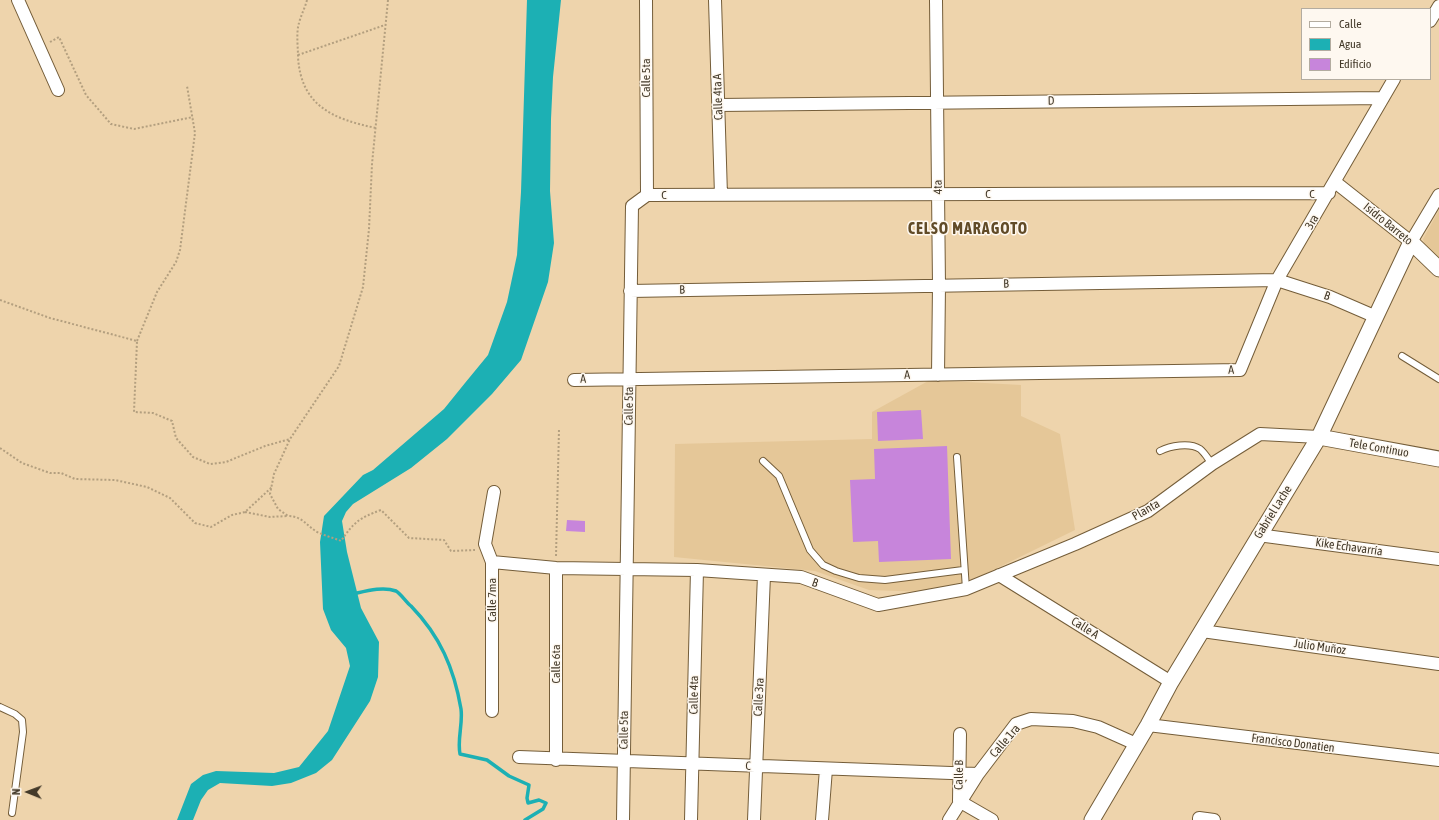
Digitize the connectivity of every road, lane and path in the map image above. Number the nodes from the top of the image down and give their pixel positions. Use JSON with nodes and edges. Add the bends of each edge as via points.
{"nodes":[{"id":1,"x":18,"y":0,"type":"edge"},
{"id":2,"x":308,"y":0,"type":"edge"},
{"id":3,"x":388,"y":0,"type":"edge"},
{"id":4,"x":646,"y":0,"type":"edge"},
{"id":5,"x":715,"y":0,"type":"edge"},
{"id":6,"x":936,"y":0,"type":"edge"},
{"id":7,"x":1439,"y":6,"type":"edge"},
{"id":8,"x":1431,"y":19,"type":"edge"},
{"id":9,"x":385,"y":25,"type":"junction"},
{"id":10,"x":39,"y":47,"type":"junction"},
{"id":11,"x":298,"y":55,"type":"junction"},
{"id":12,"x":1393,"y":80,"type":"edge"},
{"id":13,"x":187,"y":86,"type":"dead end"},
{"id":14,"x":58,"y":90,"type":"dead end"},
{"id":15,"x":1383,"y":98,"type":"junction"},
{"id":16,"x":937,"y":102,"type":"junction"},
{"id":17,"x":718,"y":105,"type":"junction"},
{"id":18,"x":193,"y":117,"type":"junction"},
{"id":19,"x":376,"y":128,"type":"junction"},
{"id":20,"x":1335,"y":182,"type":"junction"},
{"id":21,"x":938,"y":194,"type":"junction"},
{"id":22,"x":1329,"y":194,"type":"junction"},
{"id":23,"x":647,"y":195,"type":"junction"},
{"id":24,"x":721,"y":195,"type":"junction"},
{"id":25,"x":1439,"y":195,"type":"edge"},
{"id":26,"x":1411,"y":242,"type":"junction"},
{"id":27,"x":1439,"y":269,"type":"edge"},
{"id":28,"x":1277,"y":280,"type":"junction"},
{"id":29,"x":939,"y":285,"type":"junction"},
{"id":30,"x":630,"y":291,"type":"junction"},
{"id":31,"x":0,"y":300,"type":"edge"},
{"id":32,"x":1374,"y":316,"type":"junction"},
{"id":33,"x":137,"y":341,"type":"junction"},
{"id":34,"x":1402,"y":356,"type":"dead end"},
{"id":35,"x":1240,"y":370,"type":"joint"},
{"id":36,"x":938,"y":375,"type":"junction"},
{"id":37,"x":629,"y":379,"type":"junction"},
{"id":38,"x":1439,"y":379,"type":"edge"},
{"id":39,"x":574,"y":380,"type":"dead end"},
{"id":40,"x":558,"y":430,"type":"dead end"},
{"id":41,"x":1319,"y":437,"type":"junction"},
{"id":42,"x":290,"y":439,"type":"junction"},
{"id":43,"x":0,"y":448,"type":"edge"},
{"id":44,"x":1160,"y":451,"type":"dead end"},
{"id":45,"x":957,"y":457,"type":"dead end"},
{"id":46,"x":1439,"y":459,"type":"edge"},
{"id":47,"x":763,"y":461,"type":"dead end"},
{"id":48,"x":1212,"y":464,"type":"junction"},
{"id":49,"x":272,"y":487,"type":"junction"},
{"id":50,"x":494,"y":492,"type":"dead end"},
{"id":51,"x":245,"y":512,"type":"junction"},
{"id":52,"x":288,"y":516,"type":"junction"},
{"id":53,"x":1258,"y":535,"type":"junction"},
{"id":54,"x":486,"y":550,"type":"junction"},
{"id":55,"x":1439,"y":559,"type":"edge"},
{"id":56,"x":492,"y":562,"type":"junction"},
{"id":57,"x":556,"y":568,"type":"junction"},
{"id":58,"x":626,"y":569,"type":"junction"},
{"id":59,"x":697,"y":570,"type":"junction"},
{"id":60,"x":963,"y":570,"type":"junction"},
{"id":61,"x":764,"y":575,"type":"junction"},
{"id":62,"x":999,"y":575,"type":"junction"},
{"id":63,"x":966,"y":589,"type":"junction"},
{"id":64,"x":1202,"y":631,"type":"junction"},
{"id":65,"x":1439,"y":664,"type":"edge"},
{"id":66,"x":1171,"y":682,"type":"junction"},
{"id":67,"x":0,"y":707,"type":"edge"},
{"id":68,"x":492,"y":711,"type":"dead end"},
{"id":69,"x":1148,"y":725,"type":"junction"},
{"id":70,"x":960,"y":734,"type":"dead end"},
{"id":71,"x":1136,"y":744,"type":"junction"},
{"id":72,"x":519,"y":757,"type":"dead end"},
{"id":73,"x":556,"y":760,"type":"junction"},
{"id":74,"x":1439,"y":760,"type":"edge"},
{"id":75,"x":624,"y":762,"type":"junction"},
{"id":76,"x":692,"y":764,"type":"junction"},
{"id":77,"x":756,"y":766,"type":"junction"},
{"id":78,"x":826,"y":769,"type":"junction"},
{"id":79,"x":959,"y":773,"type":"junction"},
{"id":80,"x":978,"y":774,"type":"junction"},
{"id":81,"x":959,"y":801,"type":"junction"},
{"id":82,"x":12,"y":812,"type":"dead end"},
{"id":83,"x":1199,"y":819,"type":"edge"},
{"id":84,"x":623,"y":820,"type":"edge"},
{"id":85,"x":691,"y":820,"type":"edge"},
{"id":86,"x":754,"y":820,"type":"edge"},
{"id":87,"x":822,"y":820,"type":"edge"},
{"id":88,"x":949,"y":820,"type":"edge"},
{"id":89,"x":992,"y":820,"type":"edge"},
{"id":90,"x":1092,"y":820,"type":"edge"},
{"id":91,"x":1214,"y":820,"type":"edge"}],
"edges":[{"from":1,"to":10,"type":"street"},
{"from":2,"to":11,"type":"path","via":[[299,23]]},
{"from":3,"to":9,"type":"path"},
{"from":4,"to":23,"type":"street","name":"Calle 5ta"},
{"from":5,"to":17,"type":"street","name":"Calle 4ta A"},
{"from":6,"to":16,"type":"street","name":"4ta"},
{"from":7,"to":8,"type":"street"},
{"from":9,"to":11,"type":"path"},
{"from":9,"to":19,"type":"path"},
{"from":10,"to":14,"type":"street"},
{"from":10,"to":18,"type":"path","via":[[59,37],[86,95],[111,124],[134,129]]},
{"from":11,"to":19,"type":"path","via":[[299,74],[311,99],[328,113],[351,123]]},
{"from":12,"to":15,"type":"street","name":"3ra"},
{"from":13,"to":18,"type":"path"},
{"from":15,"to":16,"type":"street","name":"D"},
{"from":15,"to":20,"type":"street","name":"3ra"},
{"from":16,"to":17,"type":"street","name":"D"},
{"from":16,"to":21,"type":"street","name":"4ta"},
{"from":17,"to":24,"type":"street","name":"Calle 4ta A"},
{"from":18,"to":33,"type":"path","via":[[195,133],[180,250],[176,262],[157,292]]},
{"from":19,"to":42,"type":"path","via":[[363,287],[339,366]]},
{"from":20,"to":22,"type":"street","name":"3ra"},
{"from":20,"to":26,"type":"street","name":"Isidro Barreto"},
{"from":21,"to":22,"type":"street","name":"C"},
{"from":21,"to":24,"type":"street","name":"C"},
{"from":21,"to":29,"type":"street","name":"4ta"},
{"from":22,"to":28,"type":"street","name":"3ra"},
{"from":23,"to":24,"type":"street","name":"C"},
{"from":23,"to":30,"type":"street","name":"Calle 5ta","via":[[632,206]]},
{"from":25,"to":26,"type":"street","name":"Gabriel Lache"},
{"from":26,"to":27,"type":"street","name":"Isidro Barreto"},
{"from":26,"to":32,"type":"street","name":"Gabriel Lache"},
{"from":28,"to":29,"type":"street","name":"B"},
{"from":28,"to":32,"type":"street","name":"B","via":[[1330,297]]},
{"from":28,"to":35,"type":"street","name":"3ra"},
{"from":29,"to":30,"type":"street","name":"B"},
{"from":29,"to":36,"type":"street","name":"4ta"},
{"from":30,"to":37,"type":"street","name":"Calle 5ta"},
{"from":31,"to":33,"type":"path","via":[[50,318]]},
{"from":32,"to":41,"type":"street","name":"Gabriel Lache"},
{"from":33,"to":42,"type":"path","via":[[134,412],[153,413],[172,421],[176,438],[193,457],[210,464],[226,462]]},
{"from":34,"to":38,"type":"lane"},
{"from":35,"to":36,"type":"street","name":"A"},
{"from":36,"to":37,"type":"street","name":"A"},
{"from":37,"to":39,"type":"street","name":"A"},
{"from":37,"to":58,"type":"street","name":"Calle 5ta"},
{"from":40,"to":57,"type":"path"},
{"from":41,"to":46,"type":"street","name":"Tele Continuo"},
{"from":41,"to":48,"type":"street","name":"Planta","via":[[1260,434]]},
{"from":41,"to":53,"type":"street","name":"Gabriel Lache"},
{"from":42,"to":49,"type":"path","via":[[274,474]]},
{"from":43,"to":51,"type":"path","via":[[22,463],[50,473],[61,473],[75,479],[115,480],[148,487],[170,498],[195,523],[211,527],[232,515]]},
{"from":44,"to":48,"type":"lane","via":[[1169,447],[1193,446],[1201,450]]},
{"from":45,"to":60,"type":"lane"},
{"from":47,"to":60,"type":"lane","via":[[779,476],[810,550],[823,565],[859,578],[885,580]]},
{"from":48,"to":62,"type":"street","name":"Planta","via":[[1148,511]]},
{"from":49,"to":51,"type":"path"},
{"from":49,"to":52,"type":"path","via":[[270,494],[278,509]]},
{"from":50,"to":54,"type":"street"},
{"from":51,"to":52,"type":"path","via":[[270,517]]},
{"from":52,"to":54,"type":"path","via":[[295,516],[317,532],[341,541],[351,525],[381,510],[409,538],[444,540],[451,551]]},
{"from":53,"to":55,"type":"street","name":"Kike Echavarría"},
{"from":53,"to":64,"type":"street","name":"Gabriel Lache"},
{"from":54,"to":56,"type":"street","name":"Calle 7ma"},
{"from":56,"to":57,"type":"street","name":"B"},
{"from":56,"to":68,"type":"street","name":"Calle 7ma"},
{"from":57,"to":58,"type":"street","name":"B"},
{"from":57,"to":73,"type":"street","name":"Calle 6ta"},
{"from":58,"to":59,"type":"street","name":"B"},
{"from":58,"to":75,"type":"street","name":"Calle 5ta"},
{"from":59,"to":61,"type":"street","name":"B"},
{"from":59,"to":76,"type":"street","name":"Calle 4ta"},
{"from":60,"to":63,"type":"lane"},
{"from":61,"to":63,"type":"street","name":"B","via":[[801,577],[878,605]]},
{"from":61,"to":77,"type":"street","name":"Calle 3ra"},
{"from":62,"to":63,"type":"street","name":"Planta"},
{"from":62,"to":66,"type":"street","name":"Calle A"},
{"from":64,"to":65,"type":"street","name":"Julio Muñoz"},
{"from":64,"to":66,"type":"street","name":"Gabriel Lache"},
{"from":66,"to":69,"type":"street","name":"Gabriel Lache"},
{"from":67,"to":82,"type":"lane","via":[[22,720]]},
{"from":69,"to":71,"type":"street","name":"Gabriel Lache"},
{"from":69,"to":74,"type":"street","name":"Francisco Donatien"},
{"from":70,"to":79,"type":"street","name":"Calle B"},
{"from":71,"to":80,"type":"street","name":"Calle 1ra","via":[[1098,727],[1073,721],[1031,719],[1016,724]]},
{"from":71,"to":90,"type":"street","name":"Gabriel Lache"},
{"from":72,"to":73,"type":"street","name":"C"},
{"from":73,"to":75,"type":"street","name":"C"},
{"from":75,"to":76,"type":"street","name":"C"},
{"from":75,"to":84,"type":"street","name":"Calle 5ta"},
{"from":76,"to":77,"type":"street","name":"C"},
{"from":76,"to":85,"type":"street","name":"Calle 4ta"},
{"from":77,"to":78,"type":"street","name":"C"},
{"from":77,"to":86,"type":"street","name":"Calle 3ra"},
{"from":78,"to":79,"type":"street","name":"C"},
{"from":78,"to":87,"type":"street"},
{"from":79,"to":80,"type":"street","name":"C"},
{"from":79,"to":81,"type":"street","name":"Calle B"},
{"from":80,"to":81,"type":"street","name":"Calle 1ra"},
{"from":81,"to":88,"type":"street","name":"Calle 1ra"},
{"from":81,"to":89,"type":"street","name":"Calle B"},
{"from":83,"to":91,"type":"street"}]}
